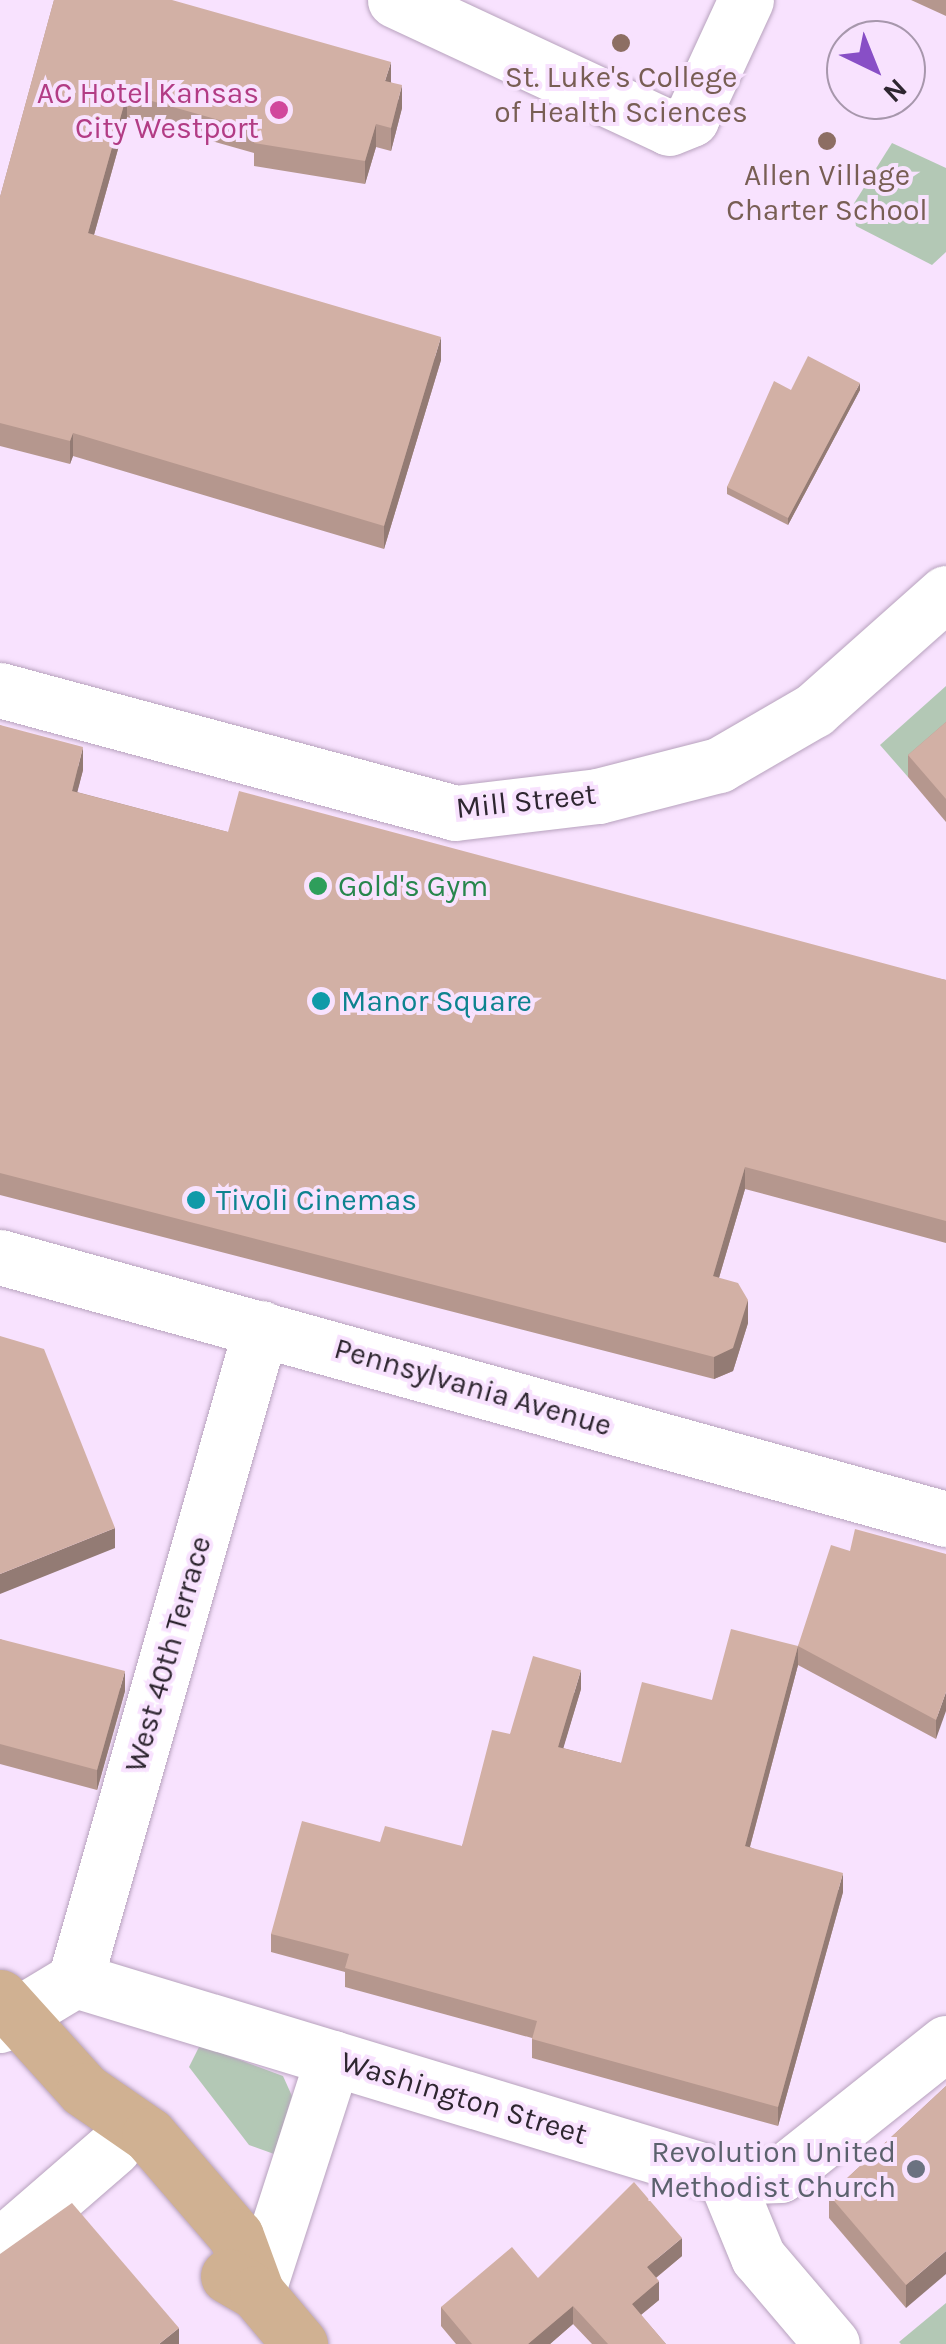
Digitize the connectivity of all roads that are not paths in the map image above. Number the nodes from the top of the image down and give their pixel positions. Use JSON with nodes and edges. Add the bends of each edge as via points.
{"nodes":[{"id":1,"x":395,"y":0,"type":"edge"},
{"id":2,"x":746,"y":0,"type":"edge"},
{"id":3,"x":946,"y":593,"type":"edge"},
{"id":4,"x":0,"y":690,"type":"edge"},
{"id":5,"x":0,"y":1257,"type":"edge"},
{"id":6,"x":261,"y":1328,"type":"junction"},
{"id":7,"x":946,"y":1518,"type":"edge"},
{"id":8,"x":75,"y":1980,"type":"junction"},
{"id":9,"x":7,"y":2014,"type":"edge"},
{"id":10,"x":946,"y":2043,"type":"edge"},
{"id":11,"x":333,"y":2058,"type":"junction"},
{"id":12,"x":84,"y":2090,"type":"junction"},
{"id":13,"x":113,"y":2148,"type":"junction"},
{"id":14,"x":725,"y":2177,"type":"junction"},
{"id":15,"x":0,"y":2246,"type":"edge"},
{"id":16,"x":258,"y":2294,"type":"junction"},
{"id":17,"x":300,"y":2344,"type":"edge"},
{"id":18,"x":832,"y":2344,"type":"edge"}],
"edges":[{"from":1,"to":2,"type":"street","via":[[670,128],[691,119]]},
{"from":3,"to":4,"type":"street","name":"Mill Street","via":[[814,710],[719,764],[598,796],[455,813]]},
{"from":5,"to":6,"type":"street","name":"Pennsylvania Avenue"},
{"from":6,"to":7,"type":"street","name":"Pennsylvania Avenue"},
{"from":6,"to":8,"type":"street","name":"West 40th Terrace"},
{"from":8,"to":9,"type":"street"},
{"from":8,"to":11,"type":"street","name":"Washington Street"},
{"from":9,"to":12,"type":"main road"},
{"from":10,"to":14,"type":"street","name":"Washington Street","via":[[780,2175]]},
{"from":11,"to":14,"type":"street","name":"Washington Street"},
{"from":11,"to":16,"type":"street"},
{"from":12,"to":13,"type":"main road"},
{"from":12,"to":16,"type":"main road","via":[[148,2135],[236,2236]]},
{"from":13,"to":15,"type":"street"},
{"from":13,"to":16,"type":"main road","via":[[210,2260]]},
{"from":14,"to":18,"type":"street","via":[[758,2257]]},
{"from":16,"to":17,"type":"main road"}]}
